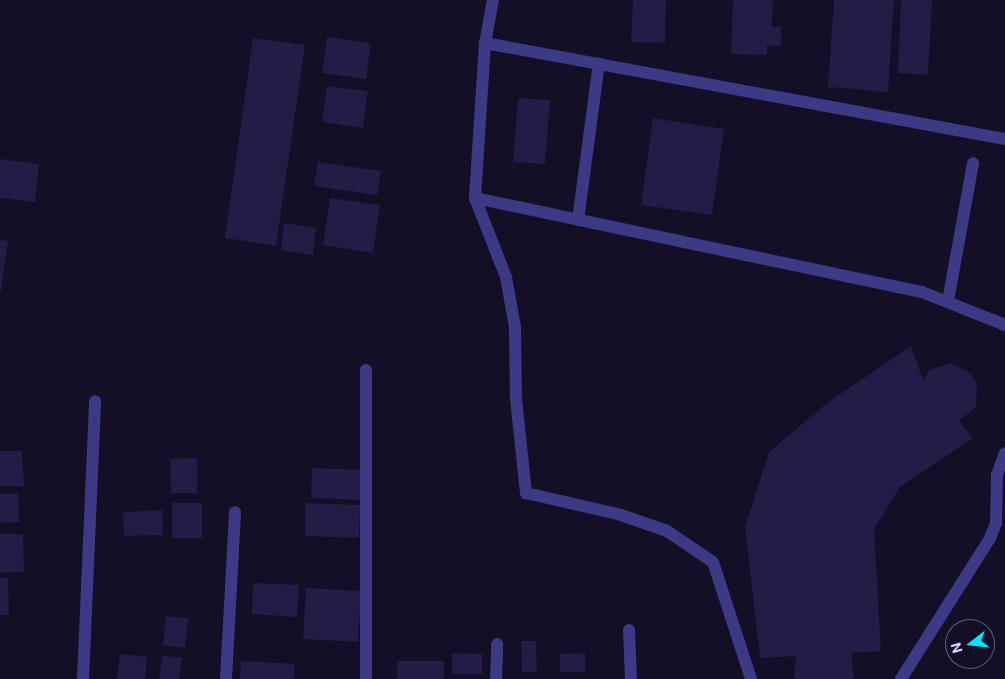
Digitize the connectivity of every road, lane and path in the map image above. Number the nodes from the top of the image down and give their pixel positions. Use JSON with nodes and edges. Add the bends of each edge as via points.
{"nodes":[{"id":1,"x":493,"y":0,"type":"edge"},
{"id":2,"x":485,"y":43,"type":"junction"},
{"id":3,"x":599,"y":63,"type":"junction"},
{"id":4,"x":1005,"y":139,"type":"edge"},
{"id":5,"x":973,"y":162,"type":"dead end"},
{"id":6,"x":475,"y":198,"type":"junction"},
{"id":7,"x":578,"y":220,"type":"junction"},
{"id":8,"x":948,"y":301,"type":"junction"},
{"id":9,"x":1005,"y":325,"type":"edge"},
{"id":10,"x":366,"y":370,"type":"dead end"},
{"id":11,"x":95,"y":401,"type":"dead end"},
{"id":12,"x":1005,"y":453,"type":"edge"},
{"id":13,"x":234,"y":512,"type":"dead end"},
{"id":14,"x":629,"y":630,"type":"dead end"},
{"id":15,"x":497,"y":644,"type":"dead end"},
{"id":16,"x":83,"y":679,"type":"edge"},
{"id":17,"x":226,"y":679,"type":"edge"},
{"id":18,"x":366,"y":679,"type":"edge"},
{"id":19,"x":496,"y":679,"type":"edge"},
{"id":20,"x":631,"y":679,"type":"edge"},
{"id":21,"x":751,"y":679,"type":"edge"},
{"id":22,"x":901,"y":679,"type":"edge"}],
"edges":[{"from":1,"to":2,"type":"street"},
{"from":2,"to":3,"type":"street"},
{"from":2,"to":6,"type":"street"},
{"from":3,"to":4,"type":"street"},
{"from":3,"to":7,"type":"street"},
{"from":5,"to":8,"type":"street"},
{"from":6,"to":7,"type":"street"},
{"from":6,"to":21,"type":"street","via":[[506,277],[512,310],[526,493],[618,514],[667,531],[713,562]]},
{"from":7,"to":8,"type":"street"},
{"from":8,"to":9,"type":"street"},
{"from":10,"to":18,"type":"street"},
{"from":11,"to":16,"type":"street"},
{"from":12,"to":22,"type":"street","via":[[997,474],[996,524],[990,538]]},
{"from":13,"to":17,"type":"street"},
{"from":14,"to":20,"type":"street"},
{"from":15,"to":19,"type":"street"}]}
